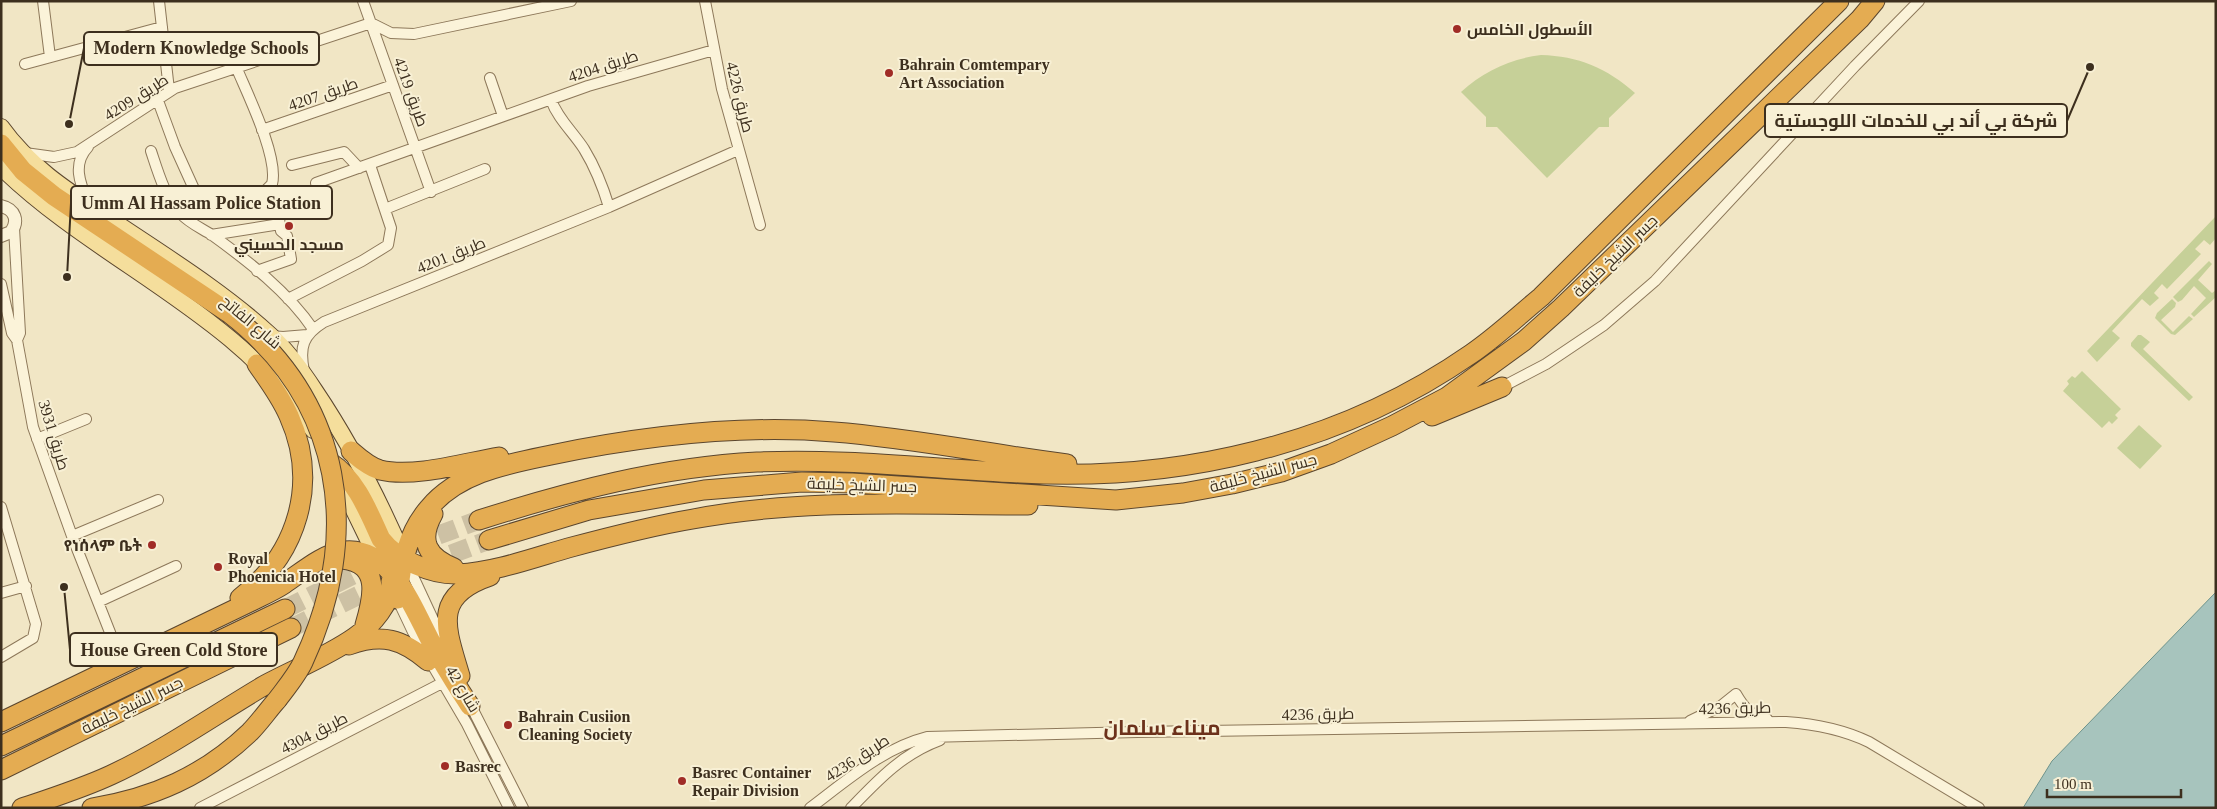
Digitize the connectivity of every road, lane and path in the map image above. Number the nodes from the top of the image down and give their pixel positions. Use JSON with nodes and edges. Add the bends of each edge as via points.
{"nodes":[{"id":1,"x":43,"y":1,"type":"edge"},
{"id":2,"x":159,"y":1,"type":"edge"},
{"id":3,"x":363,"y":1,"type":"edge"},
{"id":4,"x":571,"y":1,"type":"edge"},
{"id":5,"x":705,"y":1,"type":"edge"},
{"id":6,"x":1839,"y":1,"type":"edge"},
{"id":7,"x":1875,"y":1,"type":"edge"},
{"id":8,"x":1888,"y":1,"type":"edge"},
{"id":9,"x":1919,"y":1,"type":"edge"},
{"id":10,"x":1860,"y":19,"type":"junction"},
{"id":11,"x":371,"y":23,"type":"junction"},
{"id":12,"x":162,"y":26,"type":"junction"},
{"id":13,"x":714,"y":50,"type":"junction"},
{"id":14,"x":50,"y":58,"type":"junction"},
{"id":15,"x":25,"y":64,"type":"dead end"},
{"id":16,"x":237,"y":69,"type":"junction"},
{"id":17,"x":490,"y":78,"type":"dead end"},
{"id":18,"x":393,"y":86,"type":"junction"},
{"id":19,"x":169,"y":90,"type":"junction"},
{"id":20,"x":157,"y":98,"type":"junction"},
{"id":21,"x":551,"y":100,"type":"junction"},
{"id":22,"x":503,"y":116,"type":"junction"},
{"id":23,"x":1,"y":127,"type":"edge"},
{"id":24,"x":262,"y":130,"type":"junction"},
{"id":25,"x":1,"y":144,"type":"edge"},
{"id":26,"x":91,"y":144,"type":"junction"},
{"id":27,"x":416,"y":149,"type":"junction"},
{"id":28,"x":738,"y":150,"type":"junction"},
{"id":29,"x":150,"y":151,"type":"dead end"},
{"id":30,"x":21,"y":153,"type":"junction"},
{"id":31,"x":292,"y":165,"type":"dead end"},
{"id":32,"x":370,"y":165,"type":"junction"},
{"id":33,"x":1,"y":167,"type":"edge"},
{"id":34,"x":359,"y":168,"type":"junction"},
{"id":35,"x":485,"y":170,"type":"dead end"},
{"id":36,"x":316,"y":183,"type":"dead end"},
{"id":37,"x":269,"y":189,"type":"junction"},
{"id":38,"x":431,"y":192,"type":"junction"},
{"id":39,"x":1,"y":196,"type":"edge"},
{"id":40,"x":199,"y":200,"type":"junction"},
{"id":41,"x":89,"y":205,"type":"junction"},
{"id":42,"x":174,"y":206,"type":"junction"},
{"id":43,"x":609,"y":207,"type":"junction"},
{"id":44,"x":6,"y":208,"type":"edge"},
{"id":45,"x":384,"y":209,"type":"junction"},
{"id":46,"x":280,"y":224,"type":"junction"},
{"id":47,"x":760,"y":225,"type":"dead end"},
{"id":48,"x":14,"y":228,"type":"junction"},
{"id":49,"x":211,"y":235,"type":"junction"},
{"id":50,"x":1,"y":236,"type":"edge"},
{"id":51,"x":257,"y":271,"type":"junction"},
{"id":52,"x":1,"y":284,"type":"edge"},
{"id":53,"x":4,"y":299,"type":"junction"},
{"id":54,"x":17,"y":299,"type":"junction"},
{"id":55,"x":288,"y":299,"type":"junction"},
{"id":56,"x":310,"y":332,"type":"junction"},
{"id":57,"x":271,"y":336,"type":"junction"},
{"id":58,"x":17,"y":340,"type":"junction"},
{"id":59,"x":256,"y":364,"type":"junction"},
{"id":60,"x":305,"y":375,"type":"junction"},
{"id":61,"x":1502,"y":387,"type":"joint"},
{"id":62,"x":86,"y":419,"type":"dead end"},
{"id":63,"x":1392,"y":426,"type":"junction"},
{"id":64,"x":37,"y":439,"type":"junction"},
{"id":65,"x":351,"y":451,"type":"junction"},
{"id":66,"x":567,"y":452,"type":"junction"},
{"id":67,"x":331,"y":463,"type":"joint"},
{"id":68,"x":1150,"y":471,"type":"junction"},
{"id":69,"x":444,"y":493,"type":"junction"},
{"id":70,"x":158,"y":500,"type":"dead end"},
{"id":71,"x":1116,"y":500,"type":"junction"},
{"id":72,"x":1,"y":507,"type":"edge"},
{"id":73,"x":478,"y":520,"type":"tunnel mouth"},
{"id":74,"x":72,"y":536,"type":"junction"},
{"id":75,"x":489,"y":540,"type":"tunnel mouth"},
{"id":76,"x":327,"y":557,"type":"junction"},
{"id":77,"x":531,"y":560,"type":"junction"},
{"id":78,"x":176,"y":566,"type":"dead end"},
{"id":79,"x":394,"y":567,"type":"junction"},
{"id":80,"x":481,"y":570,"type":"junction"},
{"id":81,"x":26,"y":586,"type":"junction"},
{"id":82,"x":419,"y":590,"type":"joint"},
{"id":83,"x":1,"y":593,"type":"edge"},
{"id":84,"x":98,"y":602,"type":"junction"},
{"id":85,"x":285,"y":609,"type":"tunnel mouth"},
{"id":86,"x":200,"y":626,"type":"junction"},
{"id":87,"x":291,"y":628,"type":"tunnel mouth"},
{"id":88,"x":364,"y":629,"type":"junction"},
{"id":89,"x":113,"y":640,"type":"dead end"},
{"id":90,"x":325,"y":654,"type":"junction"},
{"id":91,"x":1,"y":658,"type":"edge"},
{"id":92,"x":428,"y":661,"type":"junction"},
{"id":93,"x":460,"y":676,"type":"junction"},
{"id":94,"x":442,"y":684,"type":"junction"},
{"id":95,"x":470,"y":706,"type":"junction"},
{"id":96,"x":1,"y":722,"type":"edge"},
{"id":97,"x":1786,"y":722,"type":"junction"},
{"id":98,"x":1685,"y":724,"type":"junction"},
{"id":99,"x":952,"y":736,"type":"junction"},
{"id":100,"x":1,"y":746,"type":"edge"},
{"id":101,"x":501,"y":765,"type":"junction"},
{"id":102,"x":1,"y":770,"type":"edge"},
{"id":103,"x":490,"y":771,"type":"junction"},
{"id":104,"x":211,"y":805,"type":"edge"},
{"id":105,"x":22,"y":808,"type":"edge"},
{"id":106,"x":92,"y":808,"type":"edge"},
{"id":107,"x":200,"y":808,"type":"edge"},
{"id":108,"x":509,"y":808,"type":"edge"},
{"id":109,"x":523,"y":808,"type":"edge"},
{"id":110,"x":810,"y":808,"type":"edge"},
{"id":111,"x":851,"y":808,"type":"edge"},
{"id":112,"x":1979,"y":808,"type":"edge"}],
"edges":[{"from":1,"to":14,"type":"street"},
{"from":2,"to":12,"type":"street"},
{"from":3,"to":11,"type":"street","name":"طريق 4219"},
{"from":4,"to":11,"type":"street","via":[[414,34],[391,33]]},
{"from":5,"to":13,"type":"street","name":"طريق 4226"},
{"from":6,"to":68,"type":"highway","name":"جسر الشيخ خليفة","via":[[1541,297],[1473,353],[1426,383],[1320,432],[1228,458]]},
{"from":7,"to":10,"type":"highway","name":"جسر الشيخ خليفة"},
{"from":8,"to":10,"type":"highway"},
{"from":9,"to":61,"type":"street","via":[[1655,281],[1604,325],[1546,364]]},
{"from":10,"to":63,"type":"highway","name":"جسر الشيخ خليفة","via":[[1561,308],[1454,392]]},
{"from":11,"to":16,"type":"street","name":"طريق 4209"},
{"from":11,"to":18,"type":"street","name":"طريق 4219"},
{"from":12,"to":14,"type":"street"},
{"from":12,"to":19,"type":"street"},
{"from":13,"to":21,"type":"street","name":"طريق 4204","via":[[631,72]]},
{"from":13,"to":28,"type":"street","name":"طريق 4226"},
{"from":14,"to":15,"type":"street"},
{"from":16,"to":19,"type":"street","name":"طريق 4209"},
{"from":16,"to":24,"type":"street"},
{"from":17,"to":22,"type":"street"},
{"from":18,"to":24,"type":"street","name":"طريق 4207"},
{"from":18,"to":27,"type":"street","name":"طريق 4219"},
{"from":19,"to":20,"type":"street","name":"طريق 4209"},
{"from":20,"to":26,"type":"street","name":"طريق 4209"},
{"from":20,"to":40,"type":"street"},
{"from":21,"to":22,"type":"street","name":"طريق 4204"},
{"from":21,"to":43,"type":"street","via":[[555,112],[593,164]]},
{"from":22,"to":27,"type":"street","name":"طريق 4204"},
{"from":23,"to":30,"type":"main road","name":"شارع الفاتح"},
{"from":24,"to":37,"type":"street","via":[[273,169]]},
{"from":25,"to":106,"type":"highway","bridge":true,"via":[[23,171],[54,196],[229,314],[262,341],[306,401],[331,464],[335,490],[334,564],[325,609],[303,664],[277,700],[250,732],[195,774],[153,794]]},
{"from":26,"to":30,"type":"street","name":"طريق 4209","via":[[61,156]]},
{"from":26,"to":41,"type":"street","name":"طريق 4209","via":[[78,164],[79,179]]},
{"from":27,"to":32,"type":"street","name":"طريق 4204"},
{"from":27,"to":38,"type":"street","name":"طريق 4219"},
{"from":28,"to":43,"type":"street","name":"طريق 4226"},
{"from":28,"to":47,"type":"street"},
{"from":29,"to":42,"type":"street"},
{"from":30,"to":41,"type":"main road","name":"شارع الفاتح"},
{"from":31,"to":34,"type":"street","via":[[344,152]]},
{"from":32,"to":34,"type":"street","name":"طريق 4204"},
{"from":32,"to":45,"type":"street"},
{"from":33,"to":59,"type":"main road","name":"شارع الفاتح","via":[[57,214],[214,326]]},
{"from":34,"to":36,"type":"street","name":"طريق 4204"},
{"from":35,"to":38,"type":"street"},
{"from":37,"to":40,"type":"street"},
{"from":37,"to":46,"type":"street","via":[[276,201]]},
{"from":38,"to":45,"type":"street"},
{"from":39,"to":44,"type":"street"},
{"from":40,"to":42,"type":"street"},
{"from":41,"to":57,"type":"main road","name":"شارع الفاتح","via":[[214,291]]},
{"from":42,"to":49,"type":"street","via":[[186,219]]},
{"from":43,"to":56,"type":"street","name":"طريق 4201","via":[[353,310]]},
{"from":44,"to":48,"type":"street","via":[[15,218]]},
{"from":45,"to":55,"type":"street","via":[[391,233],[388,245]]},
{"from":46,"to":49,"type":"street"},
{"from":46,"to":51,"type":"street","via":[[281,231],[287,236],[291,259]]},
{"from":48,"to":50,"type":"street"},
{"from":48,"to":54,"type":"street","name":"طريق 3931"},
{"from":49,"to":51,"type":"street"},
{"from":51,"to":55,"type":"street"},
{"from":52,"to":53,"type":"street","name":"طريق 3931"},
{"from":53,"to":54,"type":"street"},
{"from":53,"to":58,"type":"street","name":"طريق 3931","via":[[12,333]]},
{"from":54,"to":58,"type":"street","name":"طريق 3931","via":[[20,333]]},
{"from":55,"to":56,"type":"street","via":[[298,308]]},
{"from":56,"to":57,"type":"street","name":"طريق 4201"},
{"from":56,"to":60,"type":"street","via":[[302,349]]},
{"from":57,"to":60,"type":"main road","name":"شارع الفاتح"},
{"from":58,"to":64,"type":"street","name":"طريق 3931"},
{"from":59,"to":67,"type":"main road","name":"شارع الفاتح","via":[[307,422]]},
{"from":59,"to":86,"type":"highway","via":[[282,402],[296,433],[301,452],[302,494],[291,536],[269,573],[255,587]]},
{"from":60,"to":65,"type":"main road","name":"شارع الفاتح"},
{"from":61,"to":63,"type":"highway","via":[[1442,413]]},
{"from":62,"to":64,"type":"street"},
{"from":63,"to":71,"type":"highway","name":"جسر الشيخ خليفة","via":[[1332,454],[1281,472],[1183,493]]},
{"from":64,"to":74,"type":"street","name":"طريق 3931"},
{"from":65,"to":66,"type":"highway","via":[[374,468],[395,472],[534,452]]},
{"from":65,"to":79,"type":"main road","name":"شارع الفاتح"},
{"from":66,"to":68,"type":"highway","via":[[683,435],[757,431],[832,432],[935,443],[1067,464],[1126,464]]},
{"from":66,"to":69,"type":"highway","via":[[505,464],[465,480]]},
{"from":67,"to":79,"type":"highway","via":[[348,477]]},
{"from":68,"to":73,"type":"highway","name":"جسر الشيخ خليفة","via":[[1060,474],[882,464],[755,462],[635,477],[580,489]]},
{"from":69,"to":79,"type":"highway","via":[[418,522]]},
{"from":69,"to":80,"type":"highway","via":[[427,526],[426,541],[430,553],[454,568]]},
{"from":70,"to":74,"type":"street"},
{"from":71,"to":75,"type":"highway","name":"جسر الشيخ خليفة","via":[[899,485],[757,484],[695,491],[588,510]]},
{"from":71,"to":77,"type":"highway","via":[[1070,506],[864,504],[777,508],[694,518],[637,530]]},
{"from":72,"to":81,"type":"street"},
{"from":74,"to":84,"type":"street","name":"طريق 3931"},
{"from":76,"to":79,"type":"highway","via":[[344,551],[356,552]]},
{"from":76,"to":86,"type":"highway","via":[[276,589]]},
{"from":76,"to":88,"type":"highway","via":[[356,562],[369,574],[372,595]]},
{"from":77,"to":80,"type":"highway"},
{"from":77,"to":93,"type":"highway","via":[[466,586],[451,602],[447,629]]},
{"from":78,"to":84,"type":"street"},
{"from":79,"to":80,"type":"highway","via":[[415,564],[458,574]]},
{"from":79,"to":82,"type":"street","name":"شارع الفاتح"},
{"from":79,"to":88,"type":"highway","via":[[386,604]]},
{"from":79,"to":92,"type":"street","name":"شارع 42"},
{"from":79,"to":95,"type":"highway","via":[[436,652]]},
{"from":81,"to":83,"type":"street"},
{"from":81,"to":91,"type":"street","via":[[34,615],[33,638]]},
{"from":82,"to":93,"type":"street","name":"شارع 42"},
{"from":84,"to":89,"type":"street","name":"طريق 3931"},
{"from":85,"to":100,"type":"highway","name":"جسر الشيخ خليفة"},
{"from":86,"to":96,"type":"highway"},
{"from":87,"to":102,"type":"highway","name":"جسر الشيخ خليفة"},
{"from":88,"to":90,"type":"highway"},
{"from":90,"to":92,"type":"highway","via":[[364,639],[377,638],[400,642]]},
{"from":90,"to":105,"type":"highway","via":[[132,765]]},
{"from":92,"to":94,"type":"street","name":"شارع 42"},
{"from":93,"to":95,"type":"street","name":"شارع 42"},
{"from":94,"to":103,"type":"street","name":"شارع 42","via":[[467,724]]},
{"from":94,"to":104,"type":"street","name":"طريق 4304"},
{"from":95,"to":101,"type":"street","name":"شارع 42"},
{"from":97,"to":98,"type":"street","name":"طريق 4236"},
{"from":97,"to":98,"type":"street","name":"طريق 4236","via":[[1750,712],[1736,694],[1721,706]]},
{"from":97,"to":112,"type":"street","via":[[1824,726],[1852,734]]},
{"from":98,"to":99,"type":"street","name":"طريق 4236"},
{"from":99,"to":110,"type":"street","name":"طريق 4236","via":[[917,740],[878,758]]},
{"from":99,"to":111,"type":"street","name":"طريق 4236","via":[[905,757]]},
{"from":101,"to":103,"type":"street"},
{"from":101,"to":109,"type":"street","name":"شارع 42"},
{"from":103,"to":108,"type":"street","name":"شارع 42"},
{"from":104,"to":107,"type":"street","name":"طريق 4304"}]}
